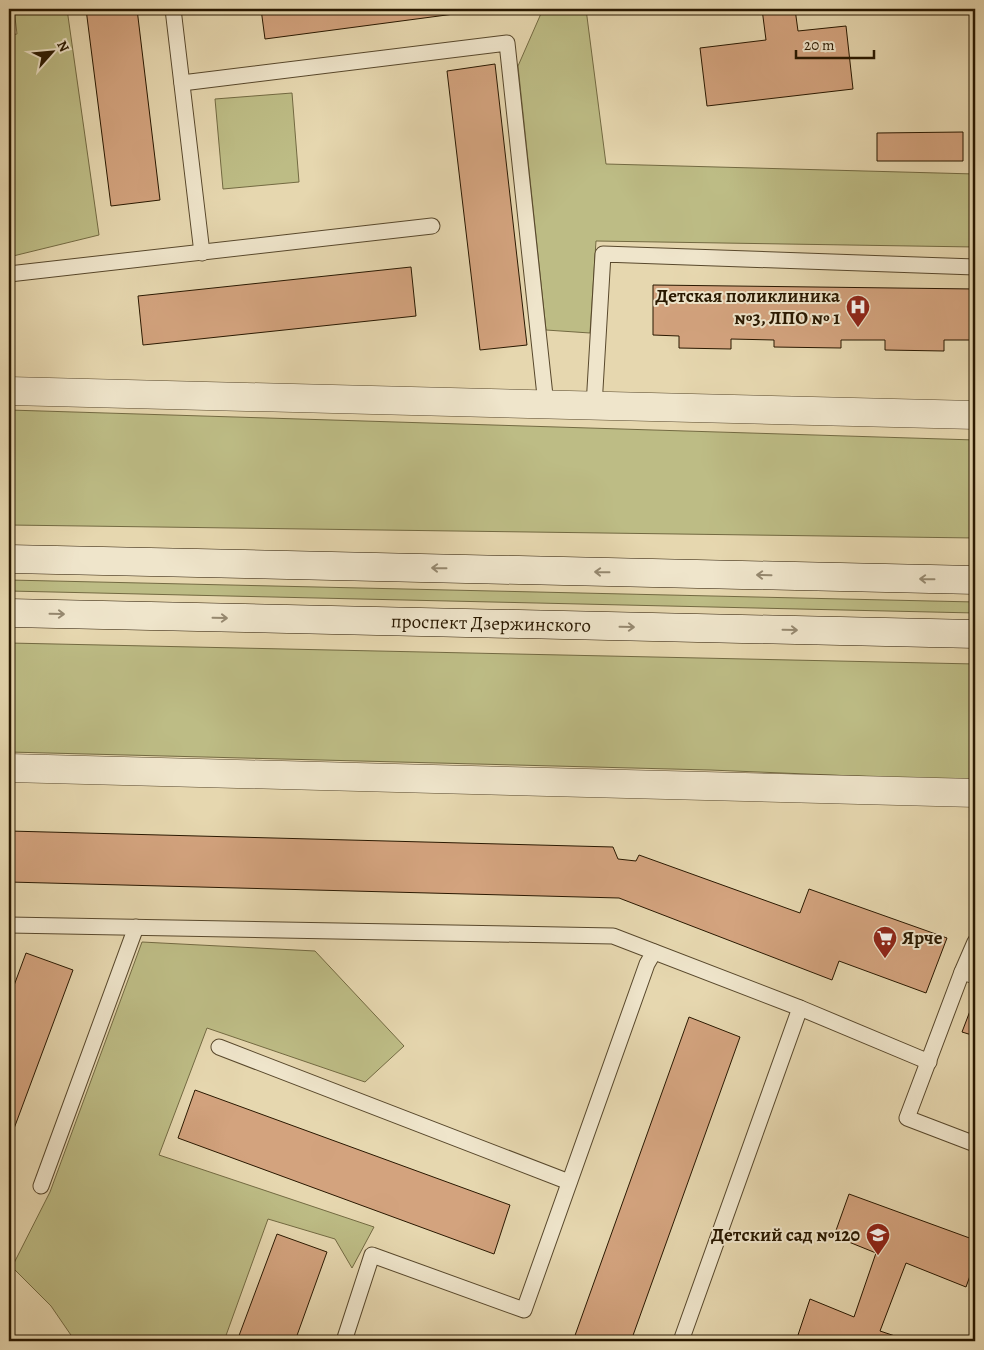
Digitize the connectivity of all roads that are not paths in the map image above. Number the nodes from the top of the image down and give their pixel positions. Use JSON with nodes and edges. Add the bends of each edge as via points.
{"nodes":[{"id":1,"x":173,"y":9,"type":"edge"},
{"id":2,"x":182,"y":83,"type":"junction"},
{"id":3,"x":432,"y":226,"type":"dead end"},
{"id":4,"x":202,"y":253,"type":"junction"},
{"id":5,"x":975,"y":268,"type":"edge"},
{"id":6,"x":9,"y":274,"type":"edge"},
{"id":7,"x":9,"y":391,"type":"edge"},
{"id":8,"x":546,"y":405,"type":"junction"},
{"id":9,"x":594,"y":406,"type":"junction"},
{"id":10,"x":975,"y":415,"type":"edge"},
{"id":11,"x":9,"y":559,"type":"edge"},
{"id":12,"x":975,"y":580,"type":"edge"},
{"id":13,"x":9,"y":614,"type":"edge"},
{"id":14,"x":975,"y":634,"type":"edge"},
{"id":15,"x":9,"y":768,"type":"edge"},
{"id":16,"x":975,"y":793,"type":"edge"},
{"id":17,"x":9,"y":925,"type":"edge"},
{"id":18,"x":136,"y":927,"type":"junction"},
{"id":19,"x":975,"y":942,"type":"edge"},
{"id":20,"x":654,"y":952,"type":"junction"},
{"id":21,"x":969,"y":974,"type":"edge"},
{"id":22,"x":800,"y":1008,"type":"junction"},
{"id":23,"x":219,"y":1047,"type":"dead end"},
{"id":24,"x":929,"y":1062,"type":"junction"},
{"id":25,"x":975,"y":1144,"type":"edge"},
{"id":26,"x":569,"y":1182,"type":"junction"},
{"id":27,"x":41,"y":1186,"type":"dead end"},
{"id":28,"x":344,"y":1341,"type":"edge"},
{"id":29,"x":681,"y":1341,"type":"edge"}],
"edges":[{"from":1,"to":2,"type":"lane"},
{"from":2,"to":4,"type":"lane"},
{"from":2,"to":8,"type":"lane","via":[[507,43]]},
{"from":3,"to":4,"type":"lane"},
{"from":4,"to":6,"type":"lane"},
{"from":5,"to":9,"type":"lane","via":[[603,254]]},
{"from":7,"to":8,"type":"street"},
{"from":8,"to":9,"type":"street"},
{"from":9,"to":10,"type":"street"},
{"from":12,"to":11,"type":"street","one_way":true},
{"from":13,"to":14,"type":"street","name":"проспект Дзержинского","one_way":true},
{"from":15,"to":16,"type":"street"},
{"from":17,"to":18,"type":"lane"},
{"from":18,"to":20,"type":"lane","via":[[613,936]]},
{"from":18,"to":27,"type":"lane"},
{"from":19,"to":21,"type":"lane"},
{"from":20,"to":22,"type":"lane"},
{"from":20,"to":26,"type":"lane"},
{"from":21,"to":24,"type":"lane"},
{"from":22,"to":24,"type":"lane"},
{"from":22,"to":29,"type":"lane"},
{"from":23,"to":26,"type":"lane"},
{"from":24,"to":25,"type":"lane","via":[[907,1118]]},
{"from":26,"to":28,"type":"lane","via":[[524,1310],[372,1254]]}]}
